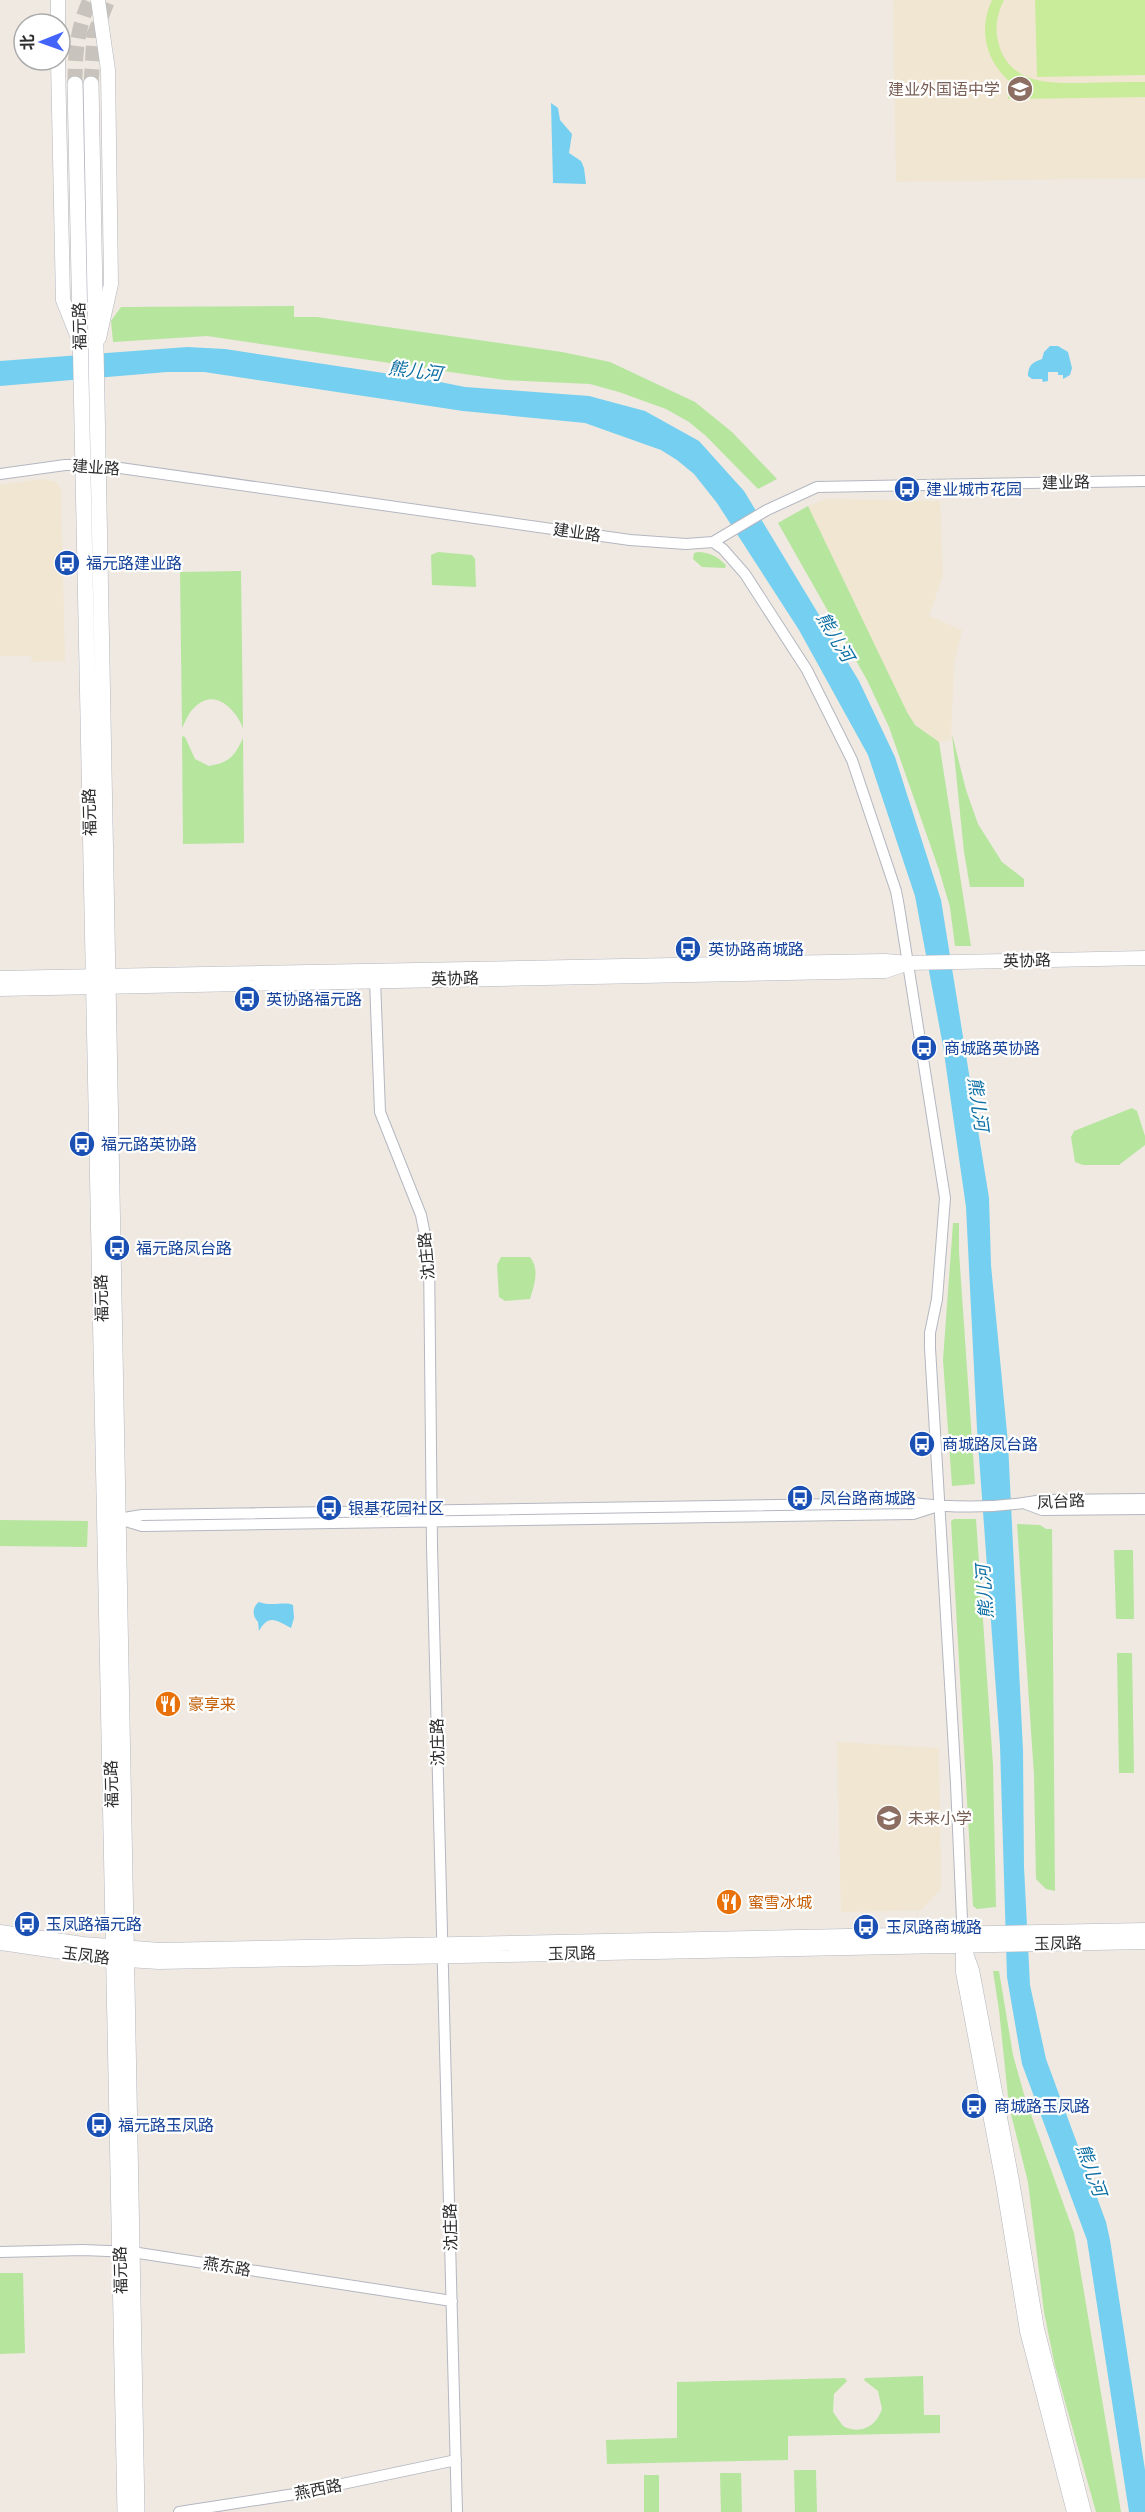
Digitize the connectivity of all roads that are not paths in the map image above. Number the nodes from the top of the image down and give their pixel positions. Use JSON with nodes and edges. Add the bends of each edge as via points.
{"nodes":[{"id":1,"x":98,"y":0,"type":"edge"},
{"id":2,"x":58,"y":72,"type":"edge"},
{"id":3,"x":75,"y":84,"type":"tunnel mouth"},
{"id":4,"x":92,"y":84,"type":"tunnel mouth"},
{"id":5,"x":80,"y":347,"type":"junction"},
{"id":6,"x":97,"y":348,"type":"junction"},
{"id":7,"x":82,"y":464,"type":"junction"},
{"id":8,"x":99,"y":465,"type":"junction"},
{"id":9,"x":0,"y":474,"type":"edge"},
{"id":10,"x":1145,"y":482,"type":"edge"},
{"id":11,"x":713,"y":542,"type":"junction"},
{"id":12,"x":1145,"y":958,"type":"edge"},
{"id":13,"x":913,"y":963,"type":"junction"},
{"id":14,"x":0,"y":978,"type":"edge"},
{"id":15,"x":375,"y":980,"type":"junction"},
{"id":16,"x":92,"y":981,"type":"junction"},
{"id":17,"x":109,"y":981,"type":"junction"},
{"id":18,"x":0,"y":988,"type":"edge"},
{"id":19,"x":1145,"y":1499,"type":"edge"},
{"id":20,"x":1025,"y":1504,"type":"junction"},
{"id":21,"x":938,"y":1506,"type":"junction"},
{"id":22,"x":1145,"y":1509,"type":"edge"},
{"id":23,"x":432,"y":1516,"type":"junction"},
{"id":24,"x":118,"y":1519,"type":"junction"},
{"id":25,"x":1145,"y":1930,"type":"edge"},
{"id":26,"x":0,"y":1932,"type":"edge"},
{"id":27,"x":1043,"y":1938,"type":"junction"},
{"id":28,"x":963,"y":1939,"type":"junction"},
{"id":29,"x":1145,"y":1942,"type":"edge"},
{"id":30,"x":0,"y":1943,"type":"edge"},
{"id":31,"x":443,"y":1950,"type":"junction"},
{"id":32,"x":120,"y":1954,"type":"junction"},
{"id":33,"x":0,"y":2252,"type":"edge"},
{"id":34,"x":126,"y":2252,"type":"junction"},
{"id":35,"x":452,"y":2301,"type":"junction"},
{"id":36,"x":456,"y":2460,"type":"junction"},
{"id":37,"x":125,"y":2512,"type":"edge"},
{"id":38,"x":137,"y":2512,"type":"edge"},
{"id":39,"x":179,"y":2512,"type":"edge"},
{"id":40,"x":457,"y":2512,"type":"edge"},
{"id":41,"x":1074,"y":2512,"type":"edge"},
{"id":42,"x":1084,"y":2512,"type":"edge"}],
"edges":[{"from":1,"to":6,"type":"street","via":[[108,70],[111,284]]},
{"from":2,"to":5,"type":"street","via":[[63,300]]},
{"from":3,"to":5,"type":"main road","name":"福元路"},
{"from":4,"to":6,"type":"main road","name":"福元路"},
{"from":5,"to":7,"type":"main road","name":"福元路"},
{"from":6,"to":8,"type":"main road","name":"福元路"},
{"from":7,"to":8,"type":"street","name":"建业路"},
{"from":7,"to":9,"type":"street","name":"建业路"},
{"from":7,"to":16,"type":"main road","name":"福元路"},
{"from":8,"to":11,"type":"street","name":"建业路","via":[[630,540]]},
{"from":8,"to":17,"type":"main road","name":"福元路"},
{"from":10,"to":11,"type":"street","name":"建业路","via":[[830,486],[809,489]]},
{"from":11,"to":13,"type":"street","via":[[745,574],[801,661],[852,760],[896,891]]},
{"from":12,"to":13,"type":"street","name":"英协路"},
{"from":13,"to":15,"type":"street","name":"英协路","via":[[885,971]]},
{"from":13,"to":17,"type":"street","name":"英协路","via":[[598,965]]},
{"from":13,"to":21,"type":"street","via":[[945,1198],[937,1299],[930,1333]]},
{"from":14,"to":16,"type":"street","name":"英协路"},
{"from":15,"to":17,"type":"street","name":"英协路"},
{"from":15,"to":23,"type":"street","name":"沈庄路","via":[[380,1112],[421,1215],[429,1255]]},
{"from":16,"to":17,"type":"street","name":"英协路"},
{"from":16,"to":18,"type":"street","name":"英协路"},
{"from":16,"to":32,"type":"main road","name":"福元路"},
{"from":17,"to":24,"type":"main road","name":"福元路"},
{"from":19,"to":20,"type":"street","name":"凤台路","via":[[1042,1500]]},
{"from":20,"to":21,"type":"street"},
{"from":20,"to":22,"type":"street","name":"凤台路","via":[[1042,1510]]},
{"from":21,"to":23,"type":"street","via":[[913,1514]]},
{"from":21,"to":28,"type":"street"},
{"from":23,"to":24,"type":"street","via":[[142,1526]]},
{"from":23,"to":31,"type":"street","name":"沈庄路"},
{"from":24,"to":32,"type":"main road","name":"福元路"},
{"from":25,"to":27,"type":"street","name":"玉凤路"},
{"from":26,"to":32,"type":"street","name":"玉凤路"},
{"from":27,"to":28,"type":"street","name":"玉凤路"},
{"from":27,"to":29,"type":"street","name":"玉凤路"},
{"from":28,"to":31,"type":"street","name":"玉凤路"},
{"from":28,"to":41,"type":"street","via":[[963,1972],[1028,2331]]},
{"from":28,"to":42,"type":"street","via":[[977,1993],[1037,2329]]},
{"from":30,"to":32,"type":"street","name":"玉凤路"},
{"from":31,"to":32,"type":"street","name":"玉凤路","via":[[171,1961]]},
{"from":31,"to":35,"type":"street","name":"沈庄路"},
{"from":32,"to":34,"type":"main road","name":"福元路"},
{"from":33,"to":34,"type":"street","name":"燕东路"},
{"from":34,"to":35,"type":"street","name":"燕东路"},
{"from":34,"to":37,"type":"main road","name":"福元路"},
{"from":34,"to":38,"type":"main road","name":"福元路"},
{"from":35,"to":36,"type":"street","name":"沈庄路"},
{"from":36,"to":39,"type":"street","name":"燕西路"},
{"from":36,"to":40,"type":"street","name":"沈庄路"}]}
